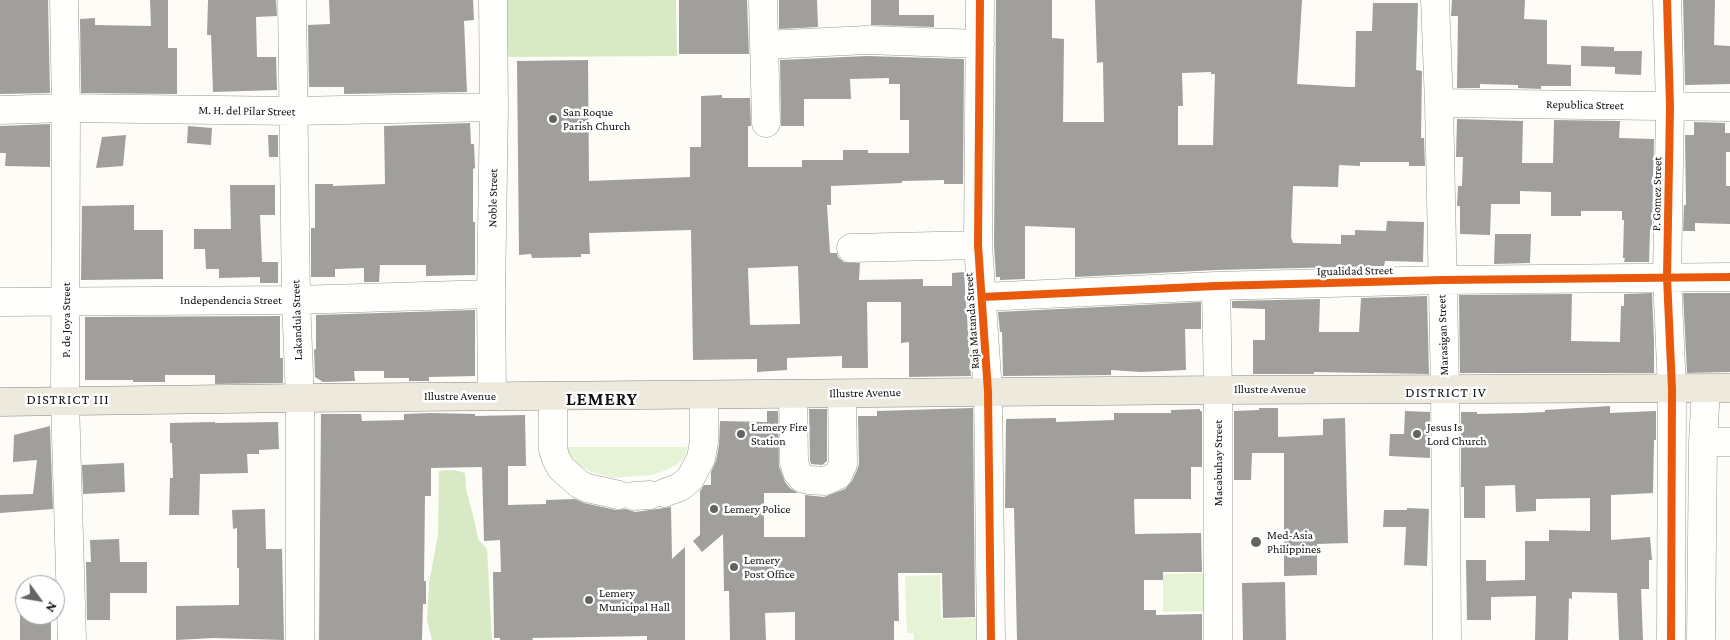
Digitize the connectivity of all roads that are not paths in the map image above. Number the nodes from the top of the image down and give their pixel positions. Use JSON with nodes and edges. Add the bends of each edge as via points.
{"nodes":[{"id":1,"x":64,"y":0,"type":"edge"},
{"id":2,"x":292,"y":0,"type":"edge"},
{"id":3,"x":492,"y":0,"type":"edge"},
{"id":4,"x":763,"y":0,"type":"edge"},
{"id":5,"x":980,"y":0,"type":"edge"},
{"id":6,"x":1436,"y":0,"type":"edge"},
{"id":7,"x":1666,"y":0,"type":"edge"},
{"id":8,"x":980,"y":44,"type":"junction"},
{"id":9,"x":764,"y":45,"type":"junction"},
{"id":10,"x":1439,"y":103,"type":"junction"},
{"id":11,"x":494,"y":106,"type":"junction"},
{"id":12,"x":1670,"y":107,"type":"junction"},
{"id":13,"x":1730,"y":107,"type":"edge"},
{"id":14,"x":66,"y":108,"type":"junction"},
{"id":15,"x":0,"y":110,"type":"edge"},
{"id":16,"x":294,"y":112,"type":"junction"},
{"id":17,"x":766,"y":123,"type":"dead end"},
{"id":18,"x":978,"y":245,"type":"junction"},
{"id":19,"x":851,"y":248,"type":"dead end"},
{"id":20,"x":1666,"y":277,"type":"junction"},
{"id":21,"x":1730,"y":277,"type":"edge"},
{"id":22,"x":1442,"y":280,"type":"junction"},
{"id":23,"x":1216,"y":286,"type":"junction"},
{"id":24,"x":491,"y":294,"type":"junction"},
{"id":25,"x":982,"y":296,"type":"junction"},
{"id":26,"x":296,"y":300,"type":"junction"},
{"id":27,"x":0,"y":302,"type":"edge"},
{"id":28,"x":66,"y":302,"type":"junction"},
{"id":29,"x":1445,"y":388,"type":"junction"},
{"id":30,"x":1718,"y":388,"type":"edge"},
{"id":31,"x":1672,"y":389,"type":"junction"},
{"id":32,"x":1218,"y":390,"type":"junction"},
{"id":33,"x":988,"y":392,"type":"junction"},
{"id":34,"x":793,"y":394,"type":"junction"},
{"id":35,"x":842,"y":394,"type":"junction"},
{"id":36,"x":704,"y":395,"type":"junction"},
{"id":37,"x":492,"y":396,"type":"junction"},
{"id":38,"x":553,"y":396,"type":"junction"},
{"id":39,"x":300,"y":398,"type":"junction"},
{"id":40,"x":65,"y":401,"type":"junction"},
{"id":41,"x":0,"y":402,"type":"edge"},
{"id":42,"x":1703,"y":442,"type":"junction"},
{"id":43,"x":1730,"y":442,"type":"edge"},
{"id":44,"x":72,"y":640,"type":"edge"},
{"id":45,"x":300,"y":640,"type":"edge"},
{"id":46,"x":991,"y":640,"type":"edge"},
{"id":47,"x":1218,"y":640,"type":"edge"},
{"id":48,"x":1447,"y":640,"type":"edge"},
{"id":49,"x":1671,"y":640,"type":"edge"},
{"id":50,"x":1702,"y":640,"type":"edge"}],
"edges":[{"from":1,"to":14,"type":"street","name":"P. de Joya Street"},
{"from":2,"to":16,"type":"street","name":"Lakandula Street"},
{"from":3,"to":11,"type":"street","name":"Noble Street"},
{"from":4,"to":9,"type":"street"},
{"from":5,"to":8,"type":"street","name":"Raja Matanda Street"},
{"from":6,"to":10,"type":"street","name":"Marasigan Street"},
{"from":7,"to":12,"type":"street","name":"P. Gomez Street"},
{"from":8,"to":9,"type":"street","via":[[866,40]]},
{"from":8,"to":18,"type":"street","name":"Raja Matanda Street"},
{"from":9,"to":17,"type":"street"},
{"from":10,"to":12,"type":"street","name":"Republica Street"},
{"from":10,"to":22,"type":"street","name":"Marasigan Street"},
{"from":11,"to":16,"type":"street","name":"M. H. del Pilar Street"},
{"from":11,"to":24,"type":"street","name":"Noble Street"},
{"from":12,"to":13,"type":"street","name":"Republica Street"},
{"from":12,"to":20,"type":"street","name":"P. Gomez Street"},
{"from":14,"to":15,"type":"street","name":"M. H. del Pilar Street"},
{"from":14,"to":16,"type":"street","name":"M. H. del Pilar Street"},
{"from":14,"to":28,"type":"street","name":"P. de Joya Street"},
{"from":16,"to":26,"type":"street","name":"Lakandula Street"},
{"from":18,"to":19,"type":"street"},
{"from":18,"to":25,"type":"street","name":"Raja Matanda Street"},
{"from":20,"to":21,"type":"street","name":"Igualidad Street"},
{"from":20,"to":22,"type":"street","name":"Igualidad Street"},
{"from":20,"to":31,"type":"street","name":"P. Gomez Street"},
{"from":22,"to":23,"type":"street","name":"Igualidad Street"},
{"from":22,"to":29,"type":"street","name":"Marasigan Street"},
{"from":23,"to":25,"type":"street","name":"Igualidad Street"},
{"from":23,"to":32,"type":"street","name":"Macabuhay Street"},
{"from":24,"to":26,"type":"street","name":"Independencia Street"},
{"from":24,"to":37,"type":"street","name":"Noble Street"},
{"from":25,"to":33,"type":"street","name":"Raja Matanda Street"},
{"from":26,"to":28,"type":"street","name":"Independencia Street"},
{"from":26,"to":39,"type":"street","name":"Lakandula Street"},
{"from":27,"to":28,"type":"street","name":"Independencia Street"},
{"from":28,"to":40,"type":"street","name":"P. de Joya Street"},
{"from":29,"to":31,"type":"main road","name":"Illustre Avenue"},
{"from":29,"to":32,"type":"main road","name":"Illustre Avenue"},
{"from":29,"to":48,"type":"street","name":"Marasigan Street"},
{"from":30,"to":31,"type":"main road","name":"Illustre Avenue"},
{"from":30,"to":42,"type":"street"},
{"from":31,"to":49,"type":"street","name":"P. Gomez Street"},
{"from":32,"to":33,"type":"main road","name":"Illustre Avenue"},
{"from":32,"to":47,"type":"street","name":"Macabuhay Street"},
{"from":33,"to":35,"type":"main road","name":"Illustre Avenue"},
{"from":33,"to":46,"type":"street","name":"Raja Matanda Street"},
{"from":34,"to":35,"type":"main road","name":"Illustre Avenue"},
{"from":34,"to":35,"type":"street","via":[[797,472],[802,478],[825,481],[838,475],[843,464]]},
{"from":34,"to":36,"type":"main road","name":"Illustre Avenue"},
{"from":36,"to":38,"type":"main road","name":"Illustre Avenue"},
{"from":36,"to":38,"type":"street","via":[[704,442],[701,458],[690,479],[680,487],[642,495],[588,488],[561,468],[553,449]]},
{"from":37,"to":38,"type":"main road","name":"Illustre Avenue"},
{"from":37,"to":39,"type":"main road","name":"Illustre Avenue"},
{"from":39,"to":40,"type":"main road","name":"Illustre Avenue"},
{"from":39,"to":45,"type":"street","name":"Lakandula Street"},
{"from":40,"to":41,"type":"main road","name":"Illustre Avenue"},
{"from":40,"to":44,"type":"street","name":"P. de Joya Street"},
{"from":42,"to":43,"type":"street"},
{"from":42,"to":50,"type":"street"}]}
